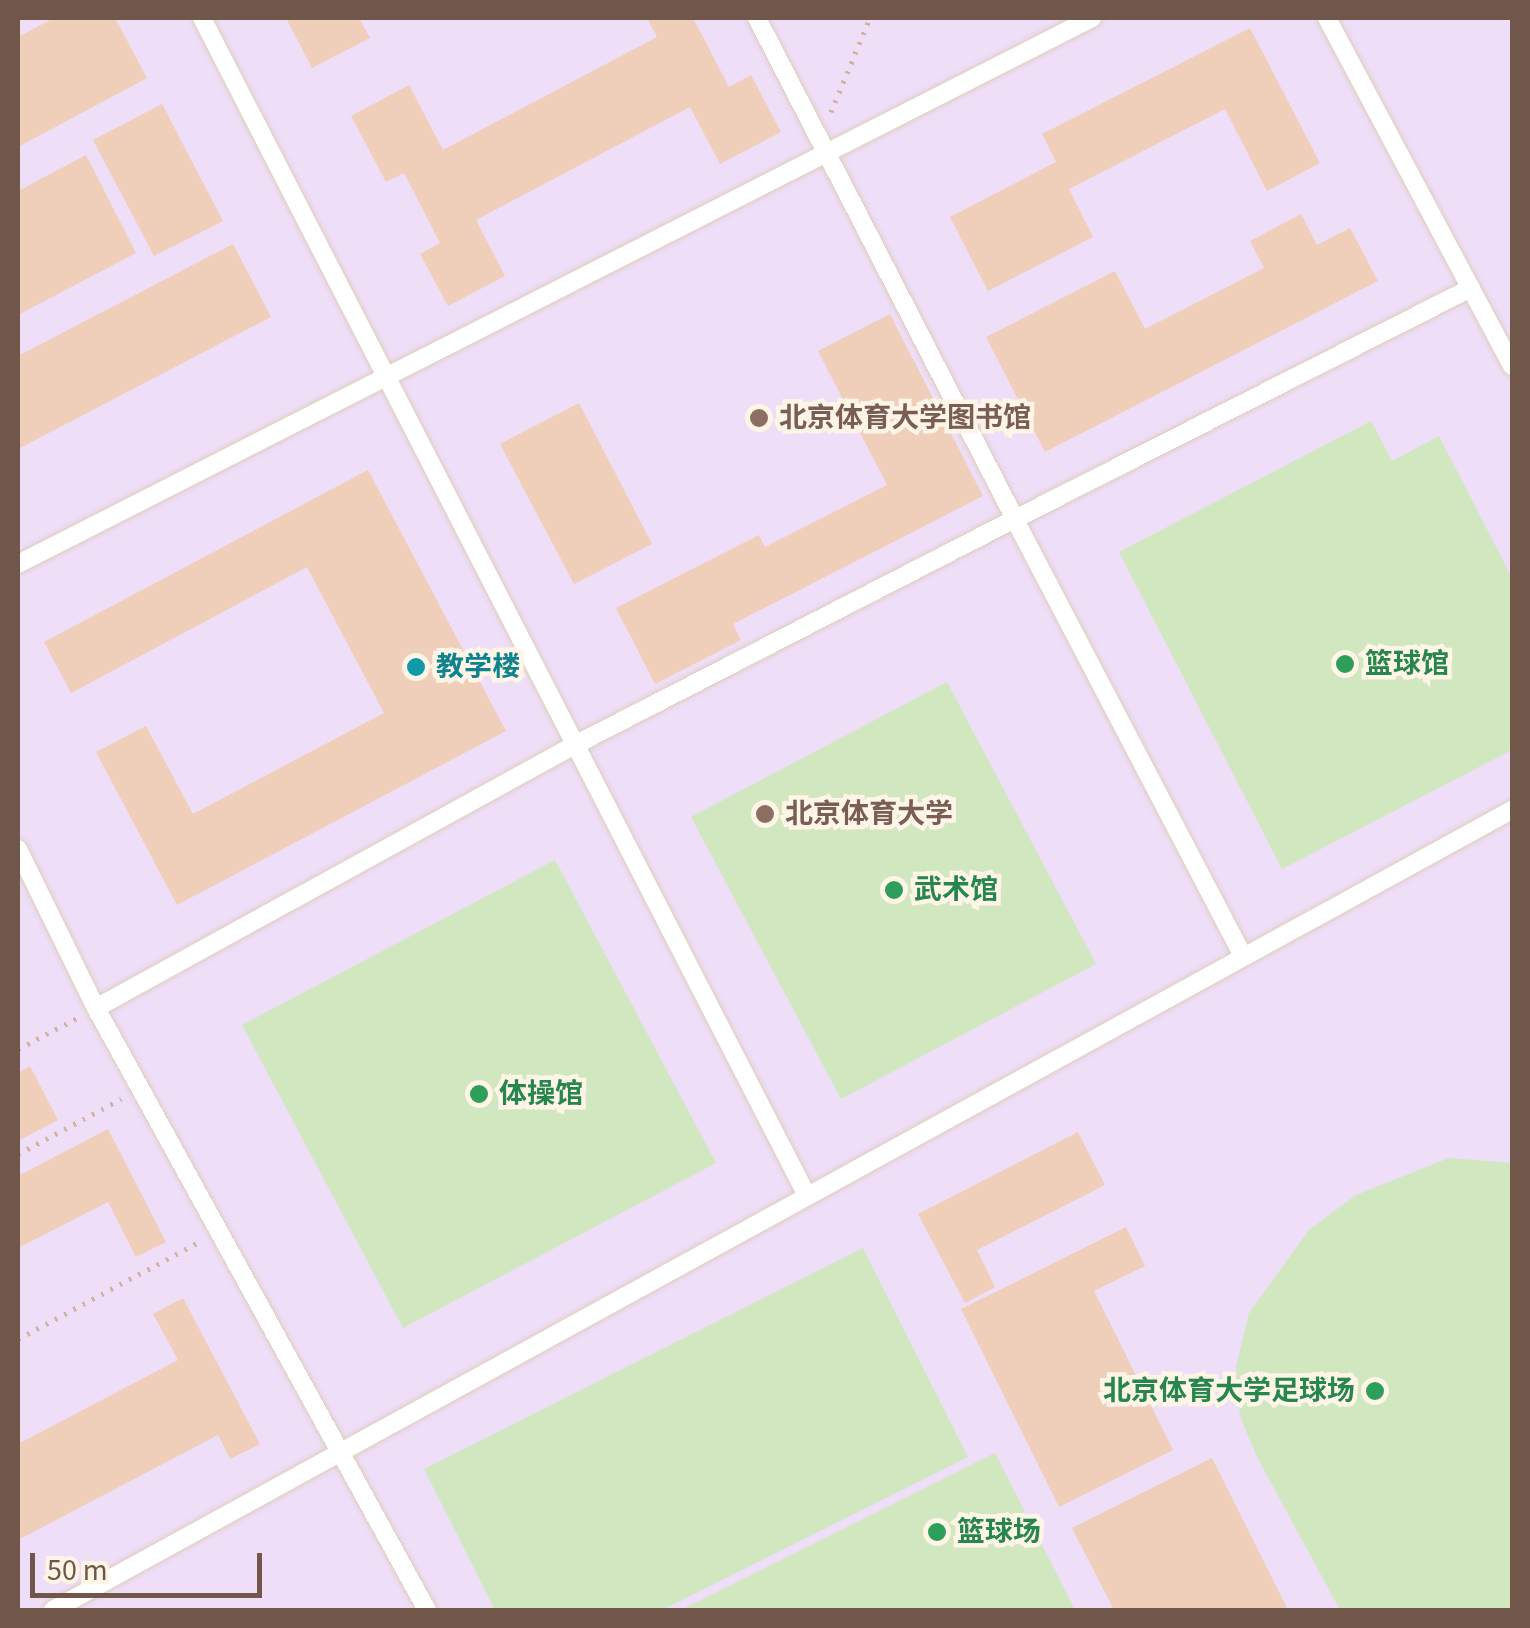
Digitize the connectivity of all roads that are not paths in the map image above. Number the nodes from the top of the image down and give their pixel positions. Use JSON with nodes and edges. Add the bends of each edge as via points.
{"nodes":[{"id":1,"x":202,"y":18,"type":"edge"},
{"id":2,"x":758,"y":18,"type":"edge"},
{"id":3,"x":1092,"y":18,"type":"edge"},
{"id":4,"x":1327,"y":18,"type":"edge"},
{"id":5,"x":824,"y":144,"type":"junction"},
{"id":6,"x":1471,"y":288,"type":"junction"},
{"id":7,"x":1512,"y":366,"type":"edge"},
{"id":8,"x":382,"y":375,"type":"junction"},
{"id":9,"x":1015,"y":519,"type":"junction"},
{"id":10,"x":18,"y":564,"type":"edge"},
{"id":11,"x":571,"y":747,"type":"junction"},
{"id":12,"x":1512,"y":810,"type":"edge"},
{"id":13,"x":18,"y":849,"type":"edge"},
{"id":14,"x":1244,"y":956,"type":"junction"},
{"id":15,"x":96,"y":1008,"type":"junction"},
{"id":16,"x":806,"y":1194,"type":"junction"},
{"id":17,"x":343,"y":1446,"type":"junction"},
{"id":18,"x":53,"y":1610,"type":"edge"},
{"id":19,"x":427,"y":1610,"type":"edge"}],
"edges":[{"from":1,"to":8,"type":"lane"},
{"from":2,"to":5,"type":"lane"},
{"from":3,"to":5,"type":"lane"},
{"from":4,"to":6,"type":"lane"},
{"from":5,"to":8,"type":"lane"},
{"from":5,"to":9,"type":"lane"},
{"from":6,"to":7,"type":"lane"},
{"from":6,"to":9,"type":"lane"},
{"from":8,"to":10,"type":"lane"},
{"from":8,"to":11,"type":"lane"},
{"from":9,"to":11,"type":"lane"},
{"from":9,"to":14,"type":"lane"},
{"from":11,"to":15,"type":"lane"},
{"from":11,"to":16,"type":"lane"},
{"from":12,"to":14,"type":"lane"},
{"from":13,"to":15,"type":"lane"},
{"from":14,"to":16,"type":"lane"},
{"from":15,"to":17,"type":"lane"},
{"from":16,"to":17,"type":"lane"},
{"from":17,"to":18,"type":"lane"},
{"from":17,"to":19,"type":"lane"}]}
